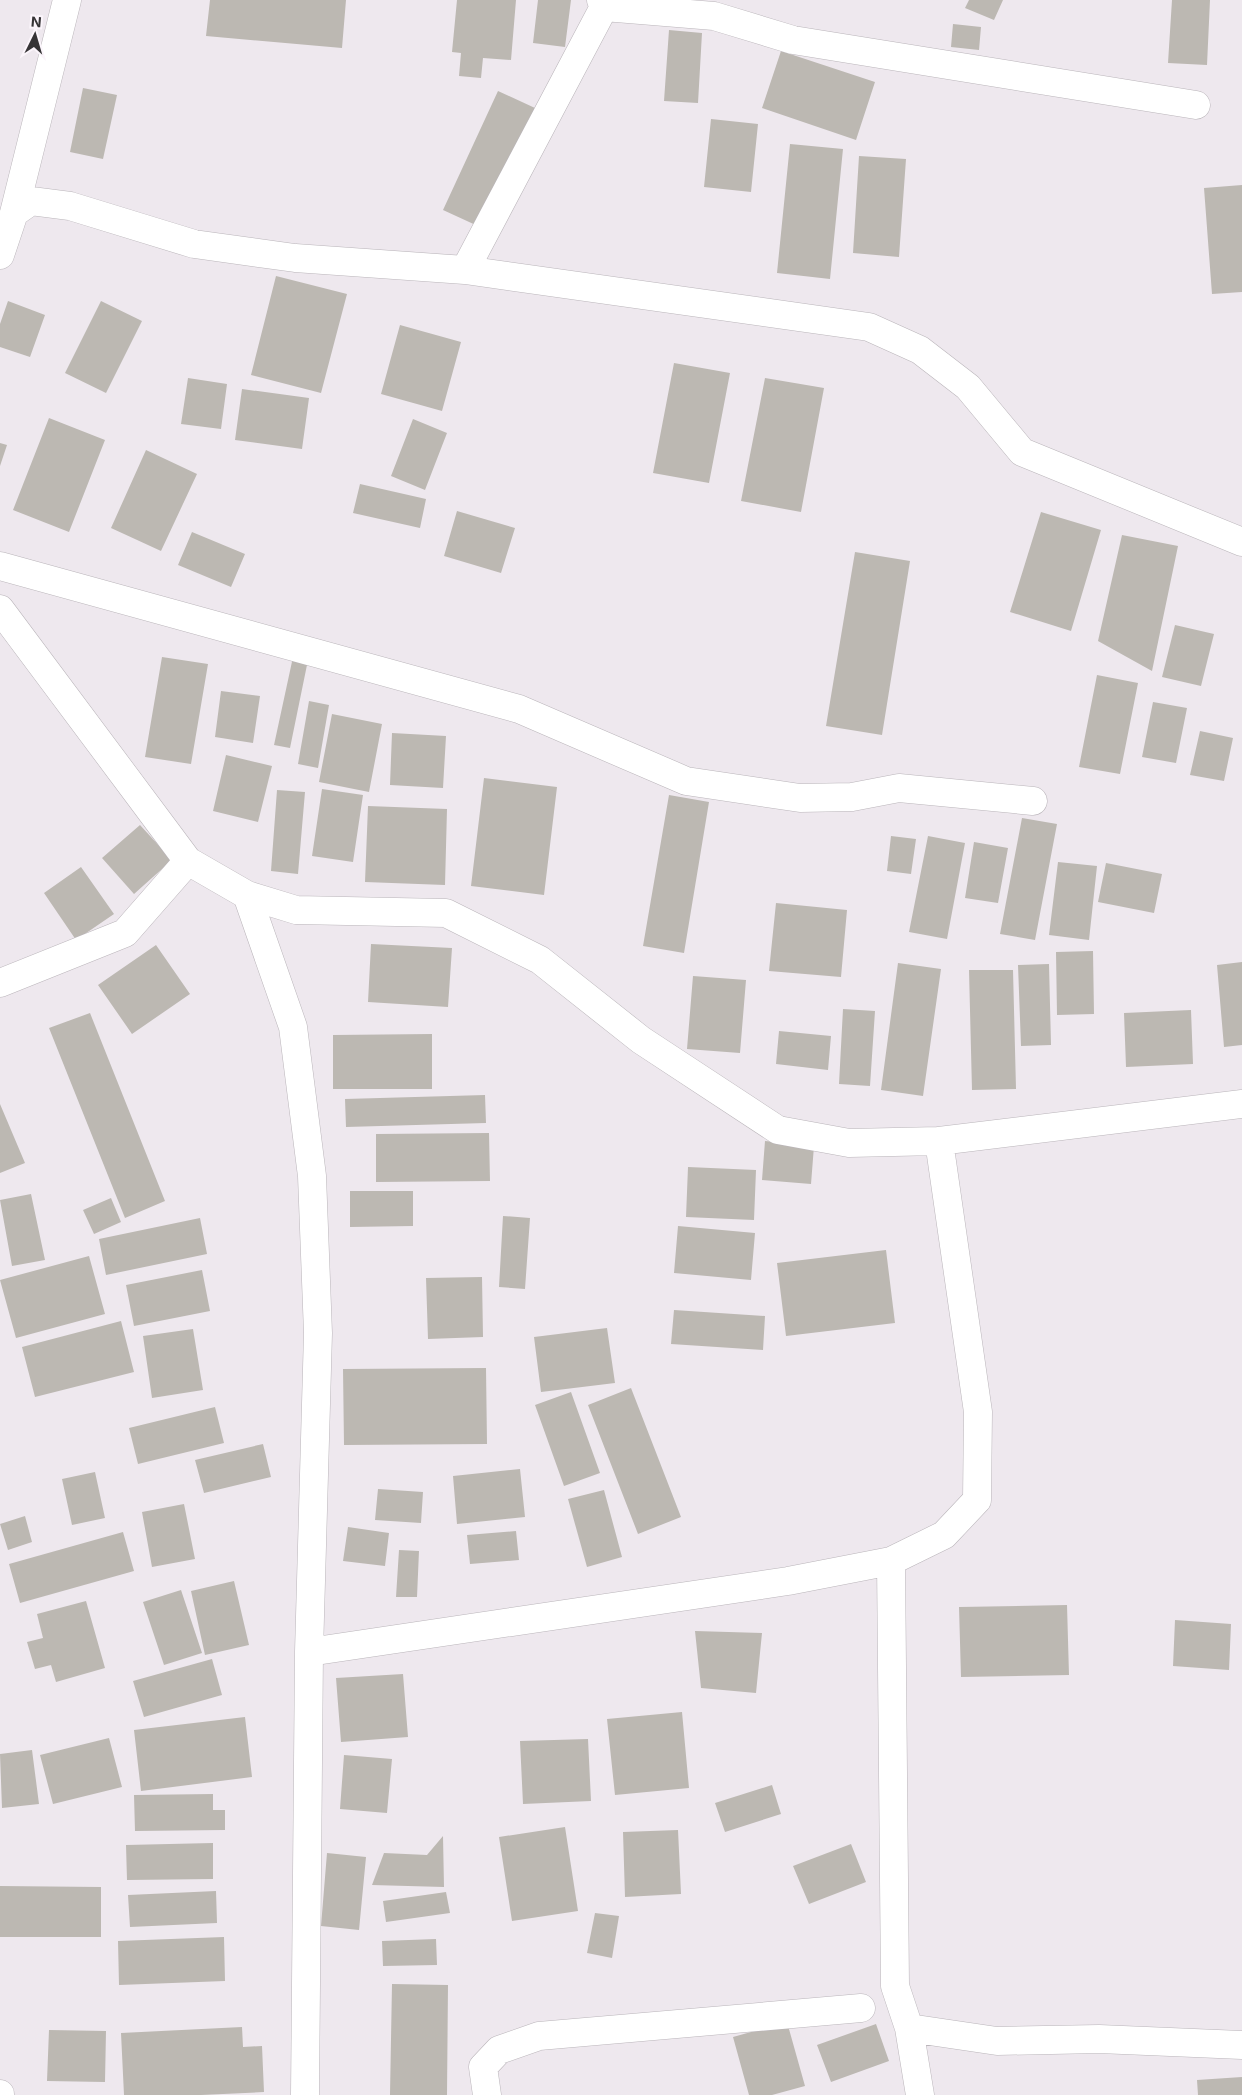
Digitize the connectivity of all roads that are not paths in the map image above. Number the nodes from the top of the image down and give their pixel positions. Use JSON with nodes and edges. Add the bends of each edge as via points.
{"nodes":[{"id":1,"x":67,"y":0,"type":"edge"},
{"id":2,"x":603,"y":3,"type":"edge"},
{"id":3,"x":1196,"y":105,"type":"dead end"},
{"id":4,"x":12,"y":173,"type":"edge"},
{"id":5,"x":14,"y":213,"type":"junction"},
{"id":6,"x":0,"y":255,"type":"edge"},
{"id":7,"x":466,"y":270,"type":"junction"},
{"id":8,"x":1242,"y":542,"type":"edge"},
{"id":9,"x":0,"y":566,"type":"edge"},
{"id":10,"x":0,"y":609,"type":"edge"},
{"id":11,"x":1032,"y":801,"type":"dead end"},
{"id":12,"x":188,"y":861,"type":"junction"},
{"id":13,"x":247,"y":895,"type":"junction"},
{"id":14,"x":0,"y":983,"type":"edge"},
{"id":15,"x":1242,"y":1104,"type":"edge"},
{"id":16,"x":939,"y":1141,"type":"junction"},
{"id":17,"x":891,"y":1561,"type":"junction"},
{"id":18,"x":309,"y":1652,"type":"junction"},
{"id":19,"x":861,"y":2008,"type":"dead end"},
{"id":20,"x":909,"y":2028,"type":"junction"},
{"id":21,"x":1242,"y":2045,"type":"edge"},
{"id":22,"x":305,"y":2095,"type":"edge"},
{"id":23,"x":487,"y":2095,"type":"edge"},
{"id":24,"x":920,"y":2095,"type":"edge"}],
"edges":[{"from":1,"to":4,"type":"street"},
{"from":2,"to":3,"type":"street","via":[[714,16],[793,40]]},
{"from":2,"to":7,"type":"street"},
{"from":4,"to":5,"type":"street"},
{"from":5,"to":6,"type":"street"},
{"from":5,"to":7,"type":"street","via":[[31,201],[70,206],[194,244],[295,258]]},
{"from":7,"to":8,"type":"street","via":[[869,327],[920,350],[968,387],[1022,452]]},
{"from":9,"to":11,"type":"street","via":[[519,709],[686,781],[800,798],[852,797],[899,788]]},
{"from":10,"to":12,"type":"street"},
{"from":12,"to":13,"type":"street"},
{"from":12,"to":14,"type":"street","via":[[125,933]]},
{"from":13,"to":16,"type":"street","via":[[296,910],[446,913],[540,960],[641,1040],[778,1130],[849,1143]]},
{"from":13,"to":18,"type":"street","via":[[293,1027],[312,1176],[318,1333]]},
{"from":15,"to":16,"type":"street"},
{"from":16,"to":17,"type":"street","via":[[978,1412],[978,1500],[944,1535]]},
{"from":17,"to":18,"type":"street","via":[[788,1582]]},
{"from":17,"to":20,"type":"street","via":[[895,1986]]},
{"from":18,"to":22,"type":"street"},
{"from":19,"to":23,"type":"street","via":[[539,2036],[499,2050],[483,2067]]},
{"from":20,"to":21,"type":"street","via":[[997,2041],[1099,2039]]},
{"from":20,"to":24,"type":"street"}]}
